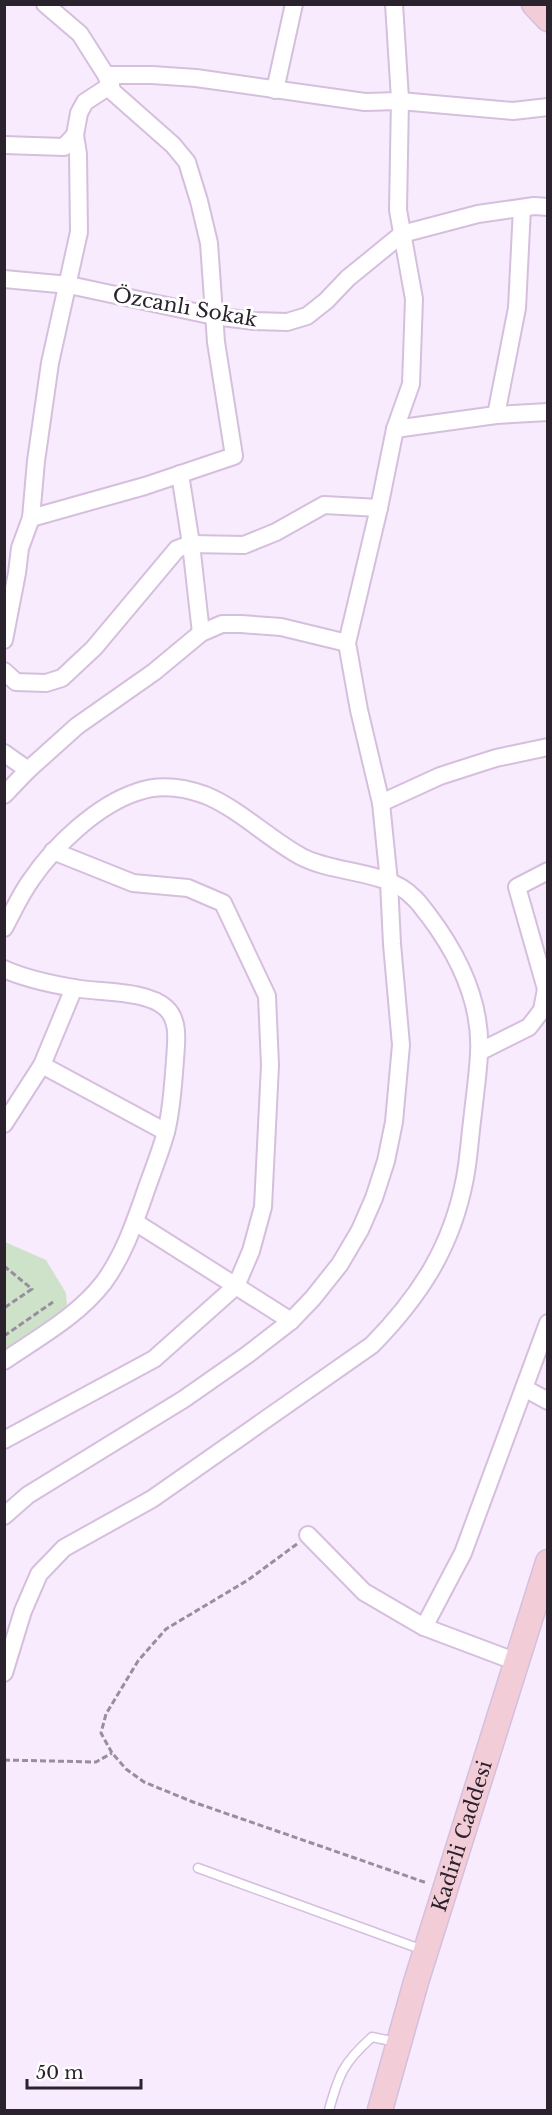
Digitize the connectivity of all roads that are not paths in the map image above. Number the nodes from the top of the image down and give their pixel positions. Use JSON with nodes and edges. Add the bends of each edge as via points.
{"nodes":[{"id":1,"x":45,"y":4,"type":"edge"},
{"id":2,"x":294,"y":4,"type":"edge"},
{"id":3,"x":394,"y":4,"type":"edge"},
{"id":4,"x":109,"y":80,"type":"junction"},
{"id":5,"x":275,"y":90,"type":"junction"},
{"id":6,"x":400,"y":101,"type":"junction"},
{"id":7,"x":548,"y":107,"type":"edge"},
{"id":8,"x":75,"y":135,"type":"junction"},
{"id":9,"x":4,"y":145,"type":"edge"},
{"id":10,"x":548,"y":207,"type":"edge"},
{"id":11,"x":522,"y":208,"type":"junction"},
{"id":12,"x":402,"y":234,"type":"junction"},
{"id":13,"x":4,"y":279,"type":"edge"},
{"id":14,"x":69,"y":285,"type":"junction"},
{"id":15,"x":214,"y":315,"type":"junction"},
{"id":16,"x":548,"y":412,"type":"edge"},
{"id":17,"x":496,"y":415,"type":"junction"},
{"id":18,"x":395,"y":429,"type":"junction"},
{"id":19,"x":180,"y":474,"type":"junction"},
{"id":20,"x":379,"y":508,"type":"junction"},
{"id":21,"x":31,"y":518,"type":"junction"},
{"id":22,"x":191,"y":544,"type":"junction"},
{"id":23,"x":12,"y":546,"type":"edge"},
{"id":24,"x":201,"y":633,"type":"junction"},
{"id":25,"x":4,"y":640,"type":"edge"},
{"id":26,"x":346,"y":643,"type":"junction"},
{"id":27,"x":4,"y":671,"type":"edge"},
{"id":28,"x":548,"y":747,"type":"edge"},
{"id":29,"x":4,"y":753,"type":"edge"},
{"id":30,"x":28,"y":770,"type":"junction"},
{"id":31,"x":4,"y":795,"type":"edge"},
{"id":32,"x":381,"y":803,"type":"junction"},
{"id":33,"x":53,"y":851,"type":"junction"},
{"id":34,"x":548,"y":872,"type":"edge"},
{"id":35,"x":389,"y":882,"type":"junction"},
{"id":36,"x":4,"y":928,"type":"edge"},
{"id":37,"x":4,"y":969,"type":"edge"},
{"id":38,"x":74,"y":988,"type":"junction"},
{"id":39,"x":479,"y":1052,"type":"junction"},
{"id":40,"x":42,"y":1065,"type":"junction"},
{"id":41,"x":4,"y":1124,"type":"edge"},
{"id":42,"x":166,"y":1132,"type":"junction"},
{"id":43,"x":135,"y":1222,"type":"junction"},
{"id":44,"x":236,"y":1286,"type":"junction"},
{"id":45,"x":291,"y":1321,"type":"junction"},
{"id":46,"x":548,"y":1323,"type":"edge"},
{"id":47,"x":4,"y":1361,"type":"edge"},
{"id":48,"x":524,"y":1388,"type":"junction"},
{"id":49,"x":548,"y":1401,"type":"edge"},
{"id":50,"x":4,"y":1440,"type":"edge"},
{"id":51,"x":4,"y":1516,"type":"edge"},
{"id":52,"x":308,"y":1536,"type":"road end"},
{"id":53,"x":548,"y":1562,"type":"edge"},
{"id":54,"x":542,"y":1599,"type":"edge"},
{"id":55,"x":424,"y":1627,"type":"junction"},
{"id":56,"x":517,"y":1662,"type":"junction"},
{"id":57,"x":4,"y":1673,"type":"edge"},
{"id":58,"x":198,"y":1868,"type":"dead end"},
{"id":59,"x":426,"y":1951,"type":"junction"},
{"id":60,"x":399,"y":2043,"type":"junction"},
{"id":61,"x":329,"y":2110,"type":"edge"},
{"id":62,"x":381,"y":2110,"type":"edge"}],
"edges":[{"from":1,"to":4,"type":"street","via":[[80,34]]},
{"from":2,"to":5,"type":"street"},
{"from":3,"to":6,"type":"street"},
{"from":4,"to":5,"type":"street","via":[[152,75]]},
{"from":4,"to":8,"type":"street","via":[[85,102]]},
{"from":4,"to":15,"type":"street","via":[[113,92],[187,162],[208,243]]},
{"from":5,"to":6,"type":"street","via":[[364,102]]},
{"from":6,"to":7,"type":"street","via":[[513,111]]},
{"from":6,"to":12,"type":"street","via":[[398,210]]},
{"from":8,"to":9,"type":"street","via":[[64,147]]},
{"from":8,"to":14,"type":"street","via":[[79,232]]},
{"from":10,"to":11,"type":"street","name":"Özcanlı Sokak"},
{"from":11,"to":12,"type":"street","name":"Özcanlı Sokak","via":[[478,214]]},
{"from":11,"to":17,"type":"street","via":[[517,308]]},
{"from":12,"to":15,"type":"street","name":"Özcanlı Sokak","via":[[307,316],[287,322]]},
{"from":12,"to":18,"type":"street","via":[[414,299],[411,384]]},
{"from":13,"to":14,"type":"street","name":"Özcanlı Sokak"},
{"from":14,"to":15,"type":"street","name":"Özcanlı Sokak"},
{"from":14,"to":21,"type":"street","via":[[50,363]]},
{"from":15,"to":19,"type":"street","via":[[234,456]]},
{"from":16,"to":17,"type":"street"},
{"from":17,"to":18,"type":"street"},
{"from":18,"to":20,"type":"street"},
{"from":19,"to":21,"type":"street"},
{"from":19,"to":22,"type":"street"},
{"from":20,"to":22,"type":"street","via":[[324,505],[244,545]]},
{"from":20,"to":26,"type":"street"},
{"from":21,"to":23,"type":"street"},
{"from":22,"to":24,"type":"street"},
{"from":22,"to":27,"type":"street","via":[[177,549],[94,648],[62,678],[46,683],[16,682]]},
{"from":23,"to":25,"type":"street","via":[[17,573]]},
{"from":24,"to":26,"type":"street","via":[[222,624],[241,624],[281,627]]},
{"from":24,"to":30,"type":"street","via":[[77,726]]},
{"from":26,"to":32,"type":"street"},
{"from":28,"to":32,"type":"street","via":[[440,776]]},
{"from":29,"to":30,"type":"street"},
{"from":30,"to":31,"type":"street"},
{"from":32,"to":35,"type":"street"},
{"from":33,"to":35,"type":"street","via":[[75,829],[116,801],[159,787],[182,788],[207,796],[302,857]]},
{"from":33,"to":36,"type":"street","via":[[30,881]]},
{"from":33,"to":44,"type":"street","via":[[133,883],[188,888],[223,903],[267,996],[270,1065],[263,1207]]},
{"from":34,"to":39,"type":"street","via":[[517,887],[546,989],[542,1010],[530,1027]]},
{"from":35,"to":39,"type":"street","via":[[414,897],[462,968],[476,1013]]},
{"from":35,"to":45,"type":"street","via":[[401,1045],[386,1161],[374,1198],[345,1256]]},
{"from":37,"to":38,"type":"street"},
{"from":38,"to":40,"type":"street"},
{"from":38,"to":42,"type":"street","via":[[142,997],[158,1001],[168,1010],[176,1038]]},
{"from":39,"to":57,"type":"street","via":[[465,1178],[455,1216],[423,1286],[372,1345],[152,1499],[64,1548],[39,1574]]},
{"from":40,"to":41,"type":"street"},
{"from":40,"to":42,"type":"street"},
{"from":42,"to":43,"type":"street"},
{"from":43,"to":44,"type":"street"},
{"from":43,"to":47,"type":"street","via":[[118,1260],[86,1302]]},
{"from":44,"to":45,"type":"street"},
{"from":44,"to":50,"type":"street","via":[[154,1359]]},
{"from":45,"to":51,"type":"street","via":[[184,1399],[28,1495]]},
{"from":46,"to":48,"type":"street"},
{"from":48,"to":49,"type":"street"},
{"from":48,"to":55,"type":"street","via":[[463,1553]]},
{"from":52,"to":55,"type":"street","via":[[364,1592]]},
{"from":53,"to":54,"type":"main road","name":"Kadirli Caddesi"},
{"from":54,"to":56,"type":"main road","name":"Kadirli Caddesi"},
{"from":55,"to":56,"type":"street"},
{"from":56,"to":59,"type":"main road","name":"Kadirli Caddesi"},
{"from":58,"to":59,"type":"lane"},
{"from":59,"to":60,"type":"main road","name":"Kadirli Caddesi"},
{"from":60,"to":61,"type":"lane","via":[[372,2037],[353,2054],[338,2078]]},
{"from":60,"to":62,"type":"main road","name":"Kadirli Caddesi"}]}
